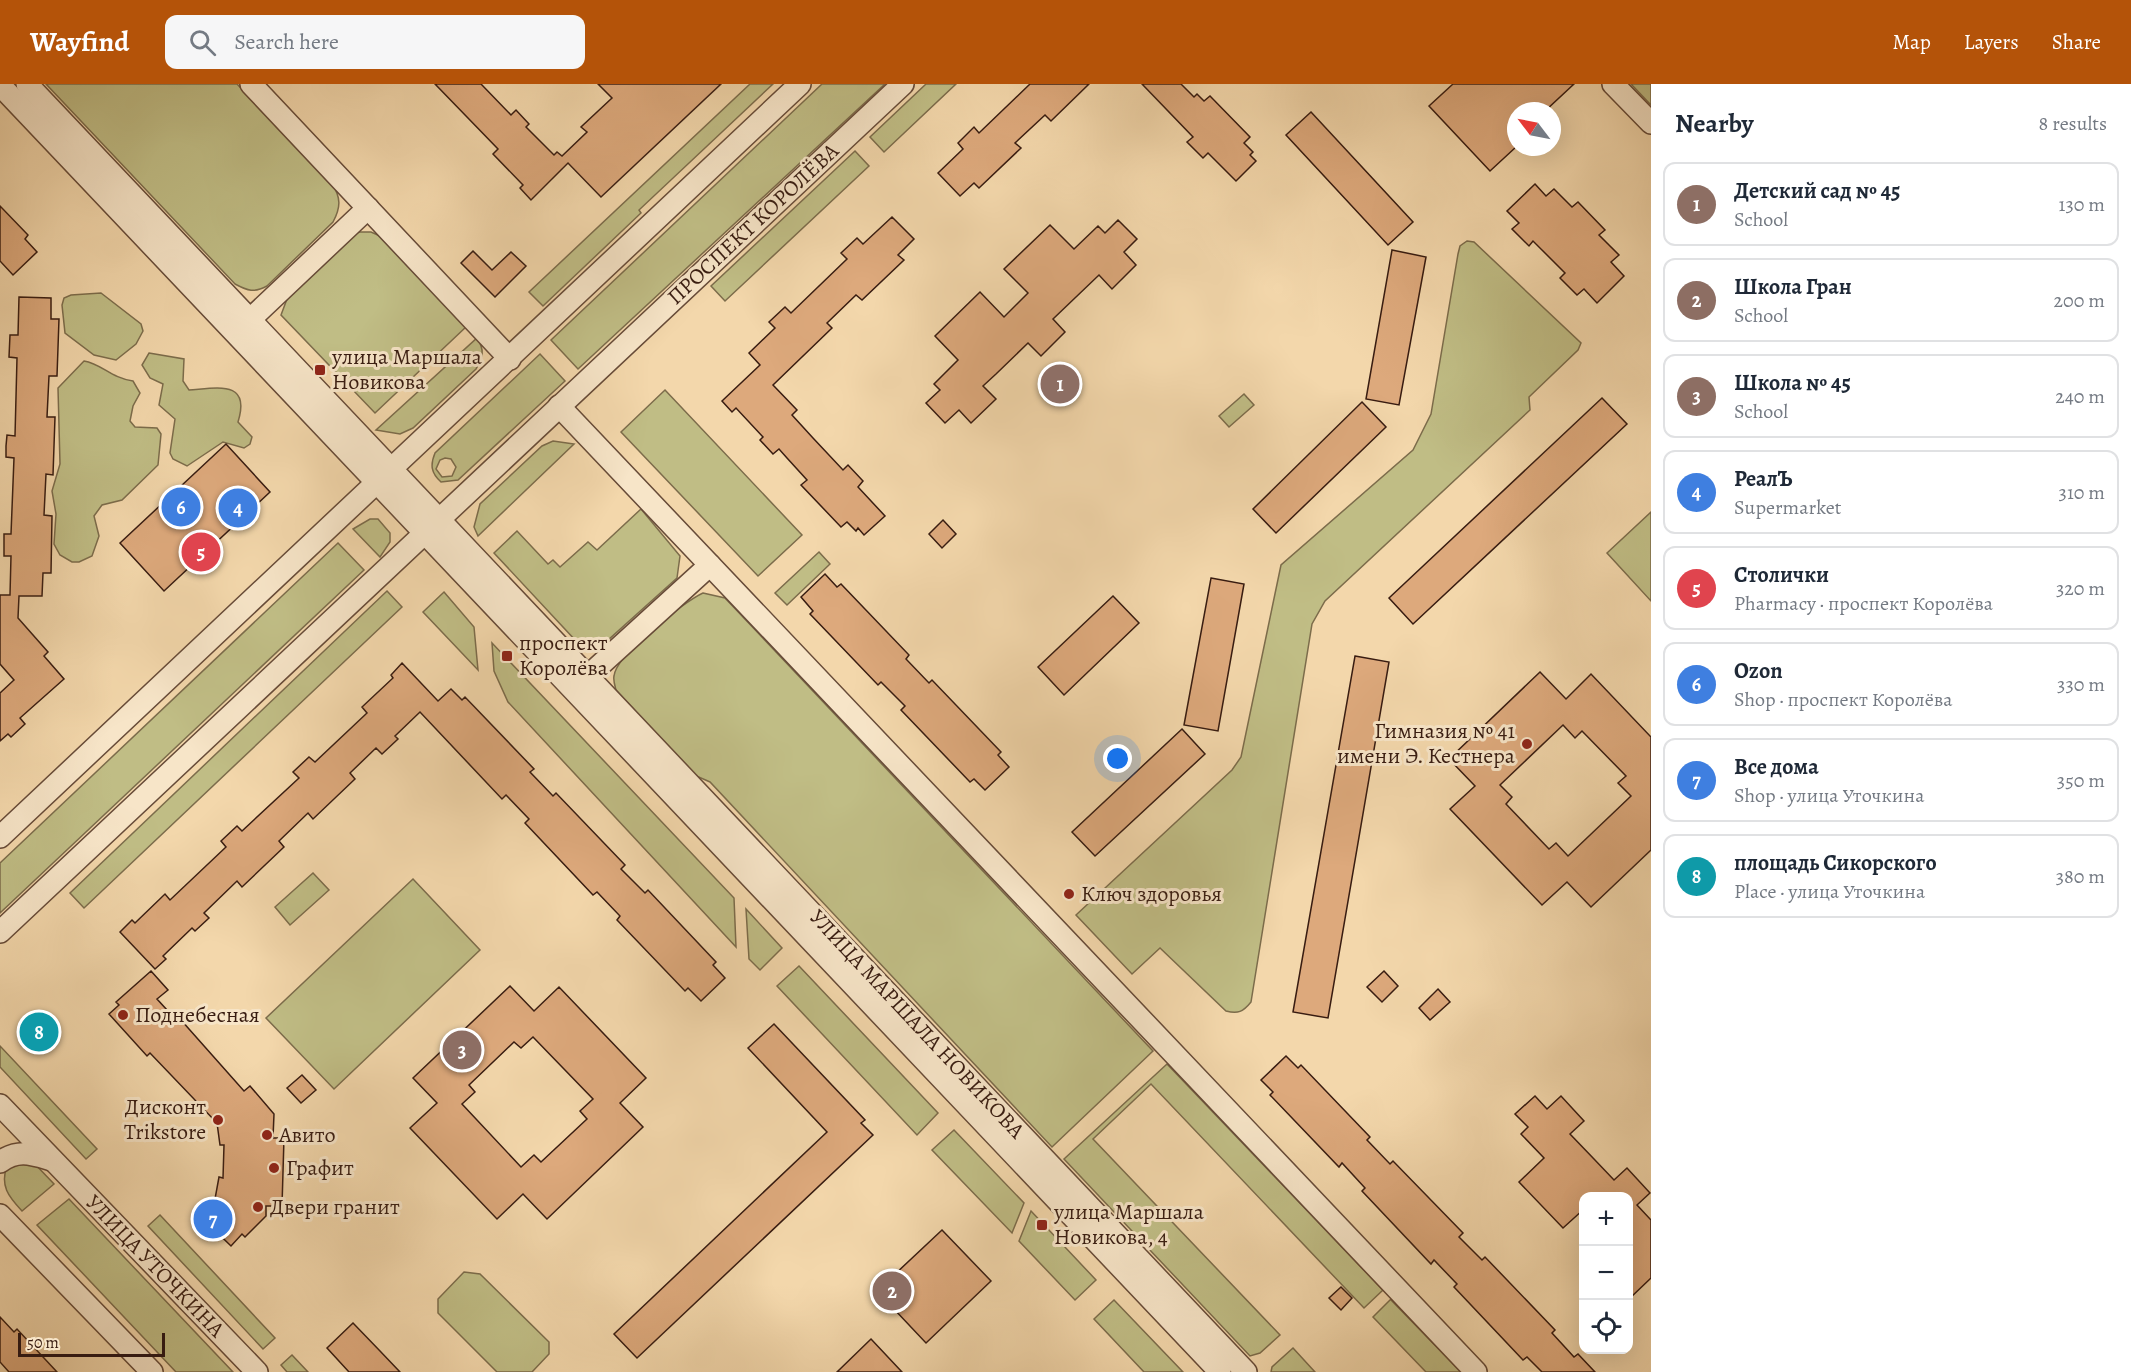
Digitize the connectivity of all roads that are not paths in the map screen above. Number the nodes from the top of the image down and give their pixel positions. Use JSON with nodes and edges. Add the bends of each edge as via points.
{"nodes":[{"id":1,"x":27,"y":84,"type":"edge"},
{"id":2,"x":251,"y":84,"type":"edge"},
{"id":3,"x":800,"y":84,"type":"edge"},
{"id":4,"x":903,"y":84,"type":"edge"},
{"id":5,"x":1613,"y":84,"type":"edge"},
{"id":6,"x":0,"y":85,"type":"edge"},
{"id":7,"x":1651,"y":123,"type":"edge"},
{"id":8,"x":368,"y":208,"type":"junction"},
{"id":9,"x":243,"y":326,"type":"junction"},
{"id":10,"x":510,"y":358,"type":"junction"},
{"id":11,"x":559,"y":406,"type":"junction"},
{"id":12,"x":384,"y":476,"type":"junction"},
{"id":13,"x":431,"y":525,"type":"junction"},
{"id":14,"x":710,"y":565,"type":"junction"},
{"id":15,"x":580,"y":683,"type":"junction"},
{"id":16,"x":0,"y":837,"type":"edge"},
{"id":17,"x":0,"y":932,"type":"edge"},
{"id":18,"x":0,"y":1106,"type":"edge"},
{"id":19,"x":52,"y":1160,"type":"junction"},
{"id":20,"x":0,"y":1162,"type":"edge"},
{"id":21,"x":0,"y":1215,"type":"edge"},
{"id":22,"x":152,"y":1372,"type":"edge"},
{"id":23,"x":257,"y":1372,"type":"edge"},
{"id":24,"x":1220,"y":1372,"type":"edge"},
{"id":25,"x":1246,"y":1372,"type":"edge"},
{"id":26,"x":1476,"y":1372,"type":"edge"}],
"edges":[{"from":1,"to":9,"type":"street","name":"УЛИЦА МАРШАЛА НОВИКОВА"},
{"from":2,"to":8,"type":"street"},
{"from":3,"to":10,"type":"street"},
{"from":4,"to":11,"type":"street","name":"ПРОСПЕКТ КОРОЛЁВА"},
{"from":5,"to":7,"type":"street"},
{"from":6,"to":9,"type":"street","name":"УЛИЦА МАРШАЛА НОВИКОВА"},
{"from":8,"to":9,"type":"street"},
{"from":8,"to":10,"type":"street"},
{"from":9,"to":12,"type":"street","name":"УЛИЦА МАРШАЛА НОВИКОВА"},
{"from":10,"to":12,"type":"street"},
{"from":11,"to":13,"type":"street","name":"ПРОСПЕКТ КОРОЛЁВА"},
{"from":11,"to":14,"type":"street"},
{"from":12,"to":13,"type":"street","name":"УЛИЦА МАРШАЛА НОВИКОВА"},
{"from":12,"to":16,"type":"street"},
{"from":13,"to":15,"type":"street","name":"УЛИЦА МАРШАЛА НОВИКОВА"},
{"from":13,"to":17,"type":"street","name":"ПРОСПЕКТ КОРОЛЁВА"},
{"from":14,"to":15,"type":"street"},
{"from":14,"to":26,"type":"street"},
{"from":15,"to":24,"type":"street","name":"УЛИЦА МАРШАЛА НОВИКОВА"},
{"from":15,"to":25,"type":"street","name":"УЛИЦА МАРШАЛА НОВИКОВА"},
{"from":18,"to":19,"type":"street","name":"УЛИЦА УТОЧКИНА"},
{"from":19,"to":20,"type":"street","via":[[25,1152]]},
{"from":19,"to":23,"type":"street","name":"УЛИЦА УТОЧКИНА"},
{"from":21,"to":22,"type":"street"}]}
